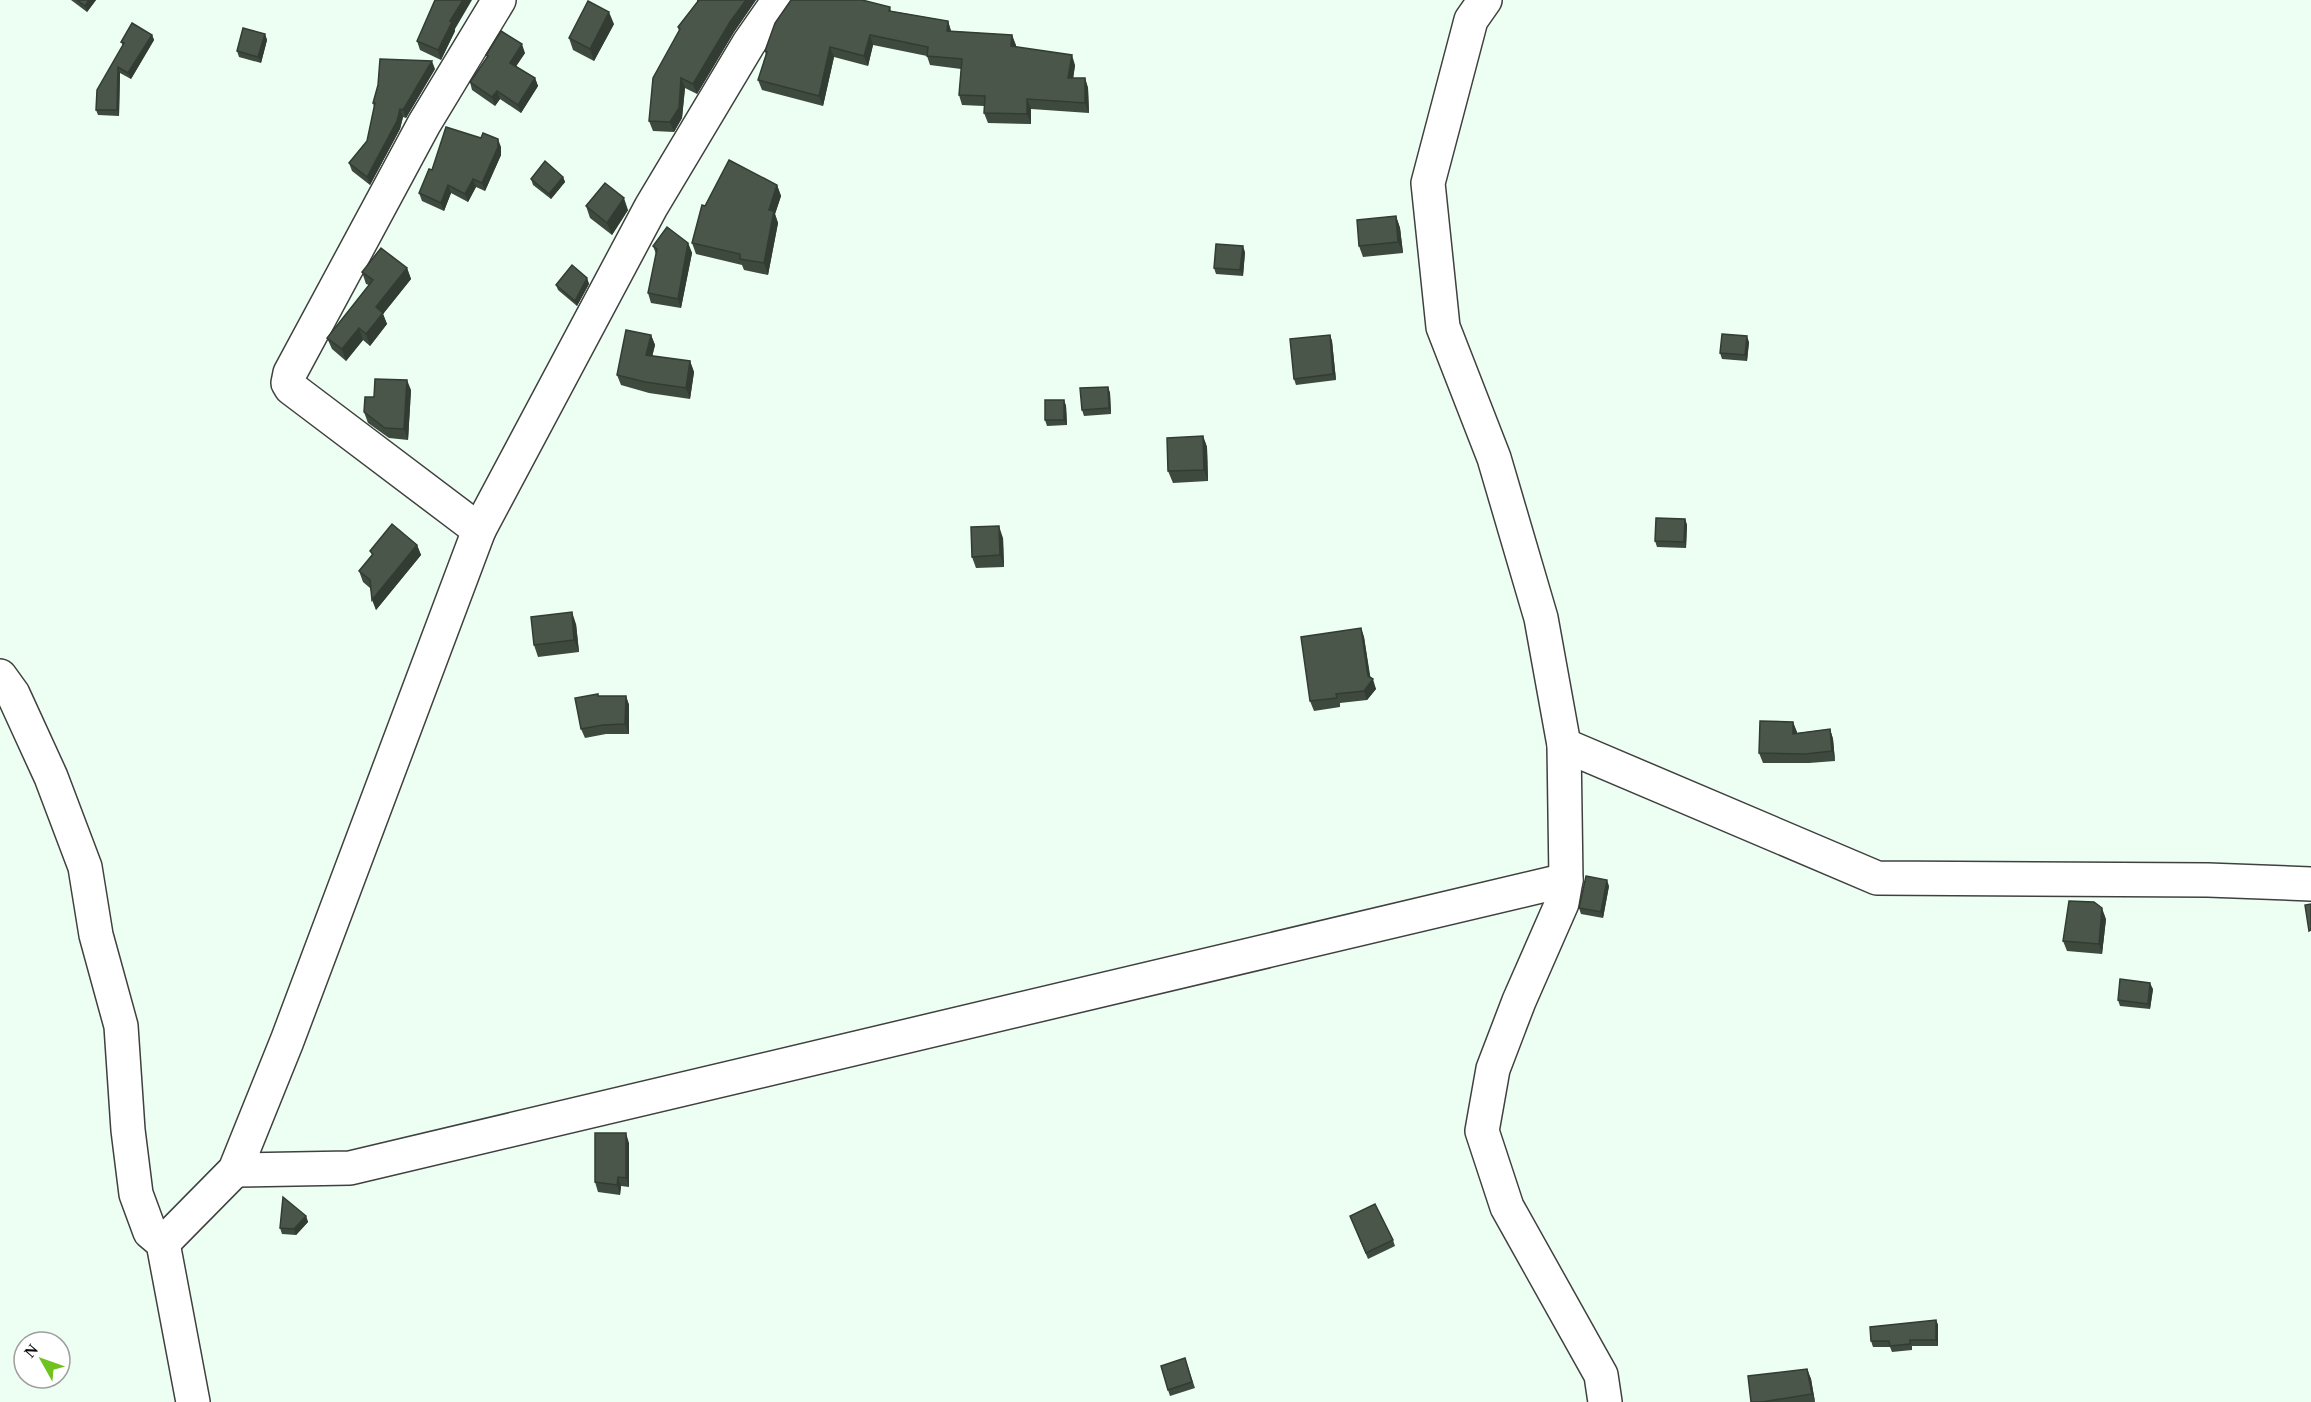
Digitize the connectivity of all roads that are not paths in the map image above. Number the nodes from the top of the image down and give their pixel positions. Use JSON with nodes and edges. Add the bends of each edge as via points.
{"nodes":[{"id":1,"x":499,"y":0,"type":"edge"},
{"id":2,"x":779,"y":0,"type":"edge"},
{"id":3,"x":1485,"y":0,"type":"edge"},
{"id":4,"x":479,"y":530,"type":"junction"},
{"id":5,"x":0,"y":676,"type":"edge"},
{"id":6,"x":1564,"y":745,"type":"junction"},
{"id":7,"x":1566,"y":879,"type":"junction"},
{"id":8,"x":2311,"y":884,"type":"edge"},
{"id":9,"x":235,"y":1170,"type":"junction"},
{"id":10,"x":163,"y":1244,"type":"junction"},
{"id":11,"x":193,"y":1402,"type":"edge"},
{"id":12,"x":1605,"y":1402,"type":"edge"}],
"edges":[{"from":1,"to":4,"type":"street","via":[[424,124],[289,378],[291,388]]},
{"from":2,"to":4,"type":"street","via":[[651,207]]},
{"from":3,"to":6,"type":"street","via":[[1471,20],[1428,183],[1443,327],[1494,458],[1541,618]]},
{"from":4,"to":9,"type":"street"},
{"from":5,"to":10,"type":"street","via":[[13,694],[51,777],[85,867],[96,935],[121,1026],[136,1194],[150,1232]]},
{"from":6,"to":7,"type":"street"},
{"from":6,"to":8,"type":"street","via":[[1877,878]]},
{"from":7,"to":9,"type":"street","via":[[350,1168]]},
{"from":7,"to":12,"type":"street","via":[[1562,903],[1493,1069],[1482,1131],[1507,1207],[1601,1375]]},
{"from":9,"to":10,"type":"street"},
{"from":10,"to":11,"type":"street"}]}
